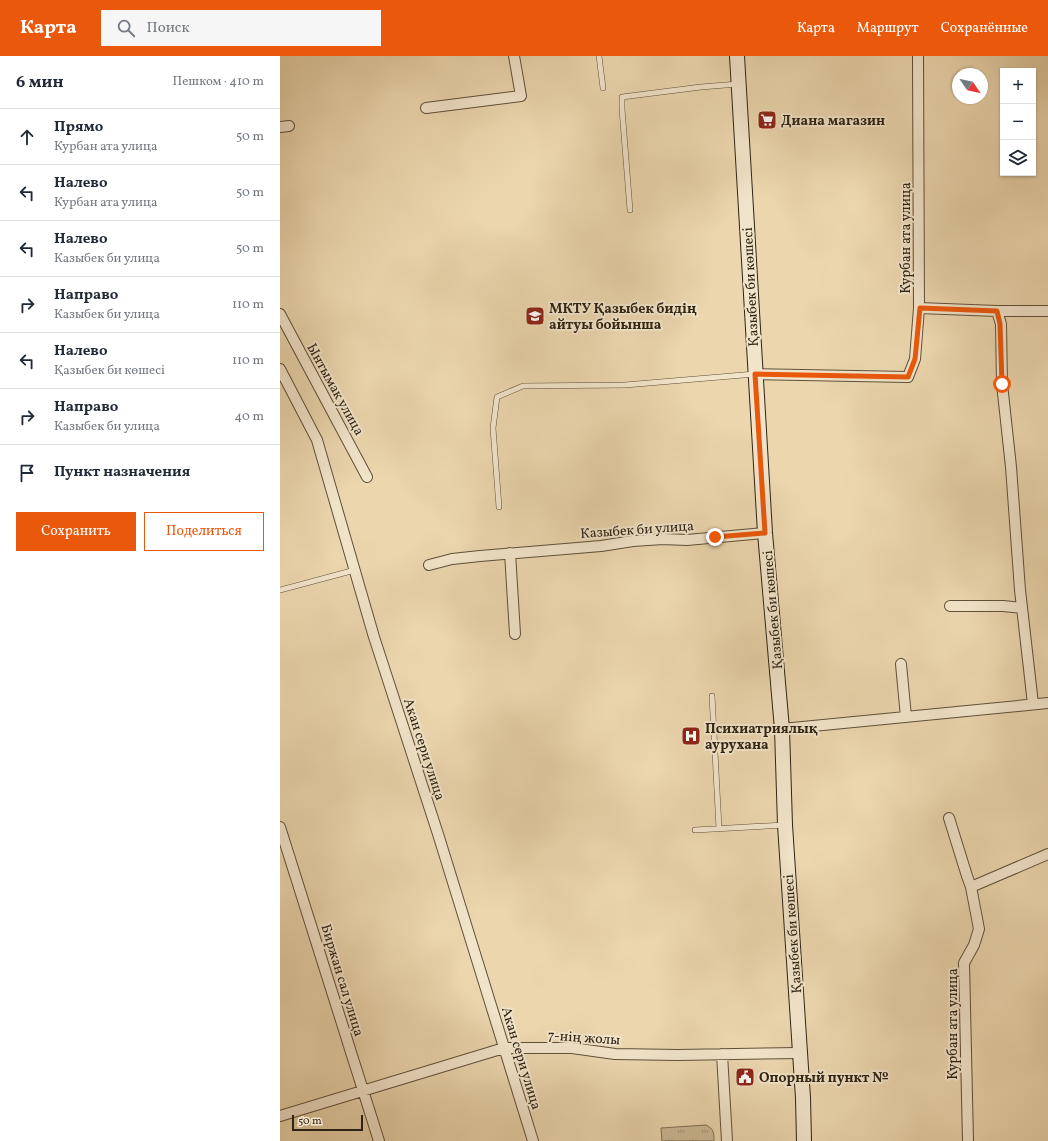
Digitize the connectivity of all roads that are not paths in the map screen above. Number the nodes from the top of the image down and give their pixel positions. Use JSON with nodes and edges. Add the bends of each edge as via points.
{"nodes":[{"id":1,"x":514,"y":56,"type":"edge"},
{"id":2,"x":599,"y":56,"type":"edge"},
{"id":3,"x":737,"y":56,"type":"edge"},
{"id":4,"x":918,"y":56,"type":"edge"},
{"id":5,"x":739,"y":84,"type":"junction"},
{"id":6,"x":603,"y":88,"type":"dead end"},
{"id":7,"x":426,"y":108,"type":"dead end"},
{"id":8,"x":630,"y":210,"type":"dead end"},
{"id":9,"x":920,"y":308,"type":"junction"},
{"id":10,"x":997,"y":311,"type":"junction"},
{"id":11,"x":1048,"y":311,"type":"edge"},
{"id":12,"x":280,"y":314,"type":"edge"},
{"id":13,"x":280,"y":369,"type":"edge"},
{"id":14,"x":755,"y":374,"type":"junction"},
{"id":15,"x":367,"y":477,"type":"dead end"},
{"id":16,"x":499,"y":507,"type":"dead end"},
{"id":17,"x":765,"y":533,"type":"junction"},
{"id":18,"x":510,"y":553,"type":"junction"},
{"id":19,"x":429,"y":565,"type":"dead end"},
{"id":20,"x":355,"y":570,"type":"junction"},
{"id":21,"x":280,"y":590,"type":"edge"},
{"id":22,"x":950,"y":606,"type":"dead end"},
{"id":23,"x":1022,"y":608,"type":"junction"},
{"id":24,"x":516,"y":634,"type":"dead end"},
{"id":25,"x":900,"y":664,"type":"dead end"},
{"id":26,"x":712,"y":696,"type":"dead end"},
{"id":27,"x":1048,"y":703,"type":"edge"},
{"id":28,"x":1033,"y":704,"type":"junction"},
{"id":29,"x":906,"y":716,"type":"junction"},
{"id":30,"x":782,"y":729,"type":"junction"},
{"id":31,"x":950,"y":818,"type":"dead end"},
{"id":32,"x":785,"y":825,"type":"junction"},
{"id":33,"x":280,"y":827,"type":"edge"},
{"id":34,"x":719,"y":828,"type":"junction"},
{"id":35,"x":695,"y":830,"type":"dead end"},
{"id":36,"x":1048,"y":854,"type":"edge"},
{"id":37,"x":971,"y":887,"type":"junction"},
{"id":38,"x":504,"y":1048,"type":"junction"},
{"id":39,"x":800,"y":1053,"type":"junction"},
{"id":40,"x":722,"y":1054,"type":"junction"},
{"id":41,"x":363,"y":1090,"type":"junction"},
{"id":42,"x":280,"y":1116,"type":"edge"},
{"id":43,"x":379,"y":1141,"type":"edge"},
{"id":44,"x":533,"y":1141,"type":"edge"},
{"id":45,"x":727,"y":1141,"type":"edge"},
{"id":46,"x":804,"y":1141,"type":"edge"},
{"id":47,"x":968,"y":1141,"type":"edge"}],
"edges":[{"from":1,"to":7,"type":"street","via":[[521,96]]},
{"from":2,"to":6,"type":"lane"},
{"from":3,"to":5,"type":"main road","name":"Қазыбек би көшесі"},
{"from":4,"to":9,"type":"street","name":"Курбан ата улица"},
{"from":5,"to":8,"type":"lane","via":[[622,97]]},
{"from":5,"to":14,"type":"main road","name":"Қазыбек би көшесі"},
{"from":9,"to":10,"type":"street","name":"Курбан ата улица"},
{"from":9,"to":14,"type":"street","via":[[915,359],[908,377]]},
{"from":10,"to":11,"type":"street","name":"Курбан ата улица"},
{"from":10,"to":23,"type":"street"},
{"from":12,"to":15,"type":"street","name":"Ынтымак улица"},
{"from":13,"to":20,"type":"street","name":"Акан сери улица","via":[[317,440]]},
{"from":14,"to":16,"type":"lane","via":[[625,385],[523,386],[497,397],[493,428]]},
{"from":14,"to":17,"type":"main road","name":"Қазыбек би көшесі"},
{"from":17,"to":18,"type":"street","name":"Казыбек би улица","via":[[687,540],[633,541]]},
{"from":17,"to":30,"type":"main road","name":"Қазыбек би көшесі"},
{"from":18,"to":19,"type":"street","name":"Казыбек би улица","via":[[452,559]]},
{"from":18,"to":24,"type":"street"},
{"from":20,"to":21,"type":"lane"},
{"from":20,"to":38,"type":"street","name":"Акан сери улица"},
{"from":22,"to":23,"type":"street"},
{"from":23,"to":28,"type":"street"},
{"from":25,"to":29,"type":"street"},
{"from":26,"to":34,"type":"lane"},
{"from":27,"to":28,"type":"street"},
{"from":28,"to":29,"type":"street"},
{"from":29,"to":30,"type":"street"},
{"from":30,"to":32,"type":"main road","name":"Қазыбек би көшесі"},
{"from":31,"to":37,"type":"street","name":"Курбан ата улица"},
{"from":32,"to":34,"type":"lane"},
{"from":32,"to":39,"type":"main road","name":"Қазыбек би көшесі"},
{"from":33,"to":41,"type":"street","name":"Биржан сал улица"},
{"from":34,"to":35,"type":"lane"},
{"from":36,"to":37,"type":"street"},
{"from":37,"to":47,"type":"street","name":"Курбан ата улица","via":[[979,929],[964,964]]},
{"from":38,"to":40,"type":"street","name":"7-нің жолы","via":[[572,1048],[615,1054]]},
{"from":38,"to":41,"type":"street","name":"7-нің жолы"},
{"from":38,"to":44,"type":"street","name":"Акан сери улица"},
{"from":39,"to":40,"type":"street","name":"7-нің жолы"},
{"from":39,"to":46,"type":"main road","name":"Қазыбек би көшесі"},
{"from":40,"to":45,"type":"street"},
{"from":41,"to":42,"type":"street","name":"7-нің жолы"},
{"from":41,"to":43,"type":"street","name":"Биржан сал улица"}]}
